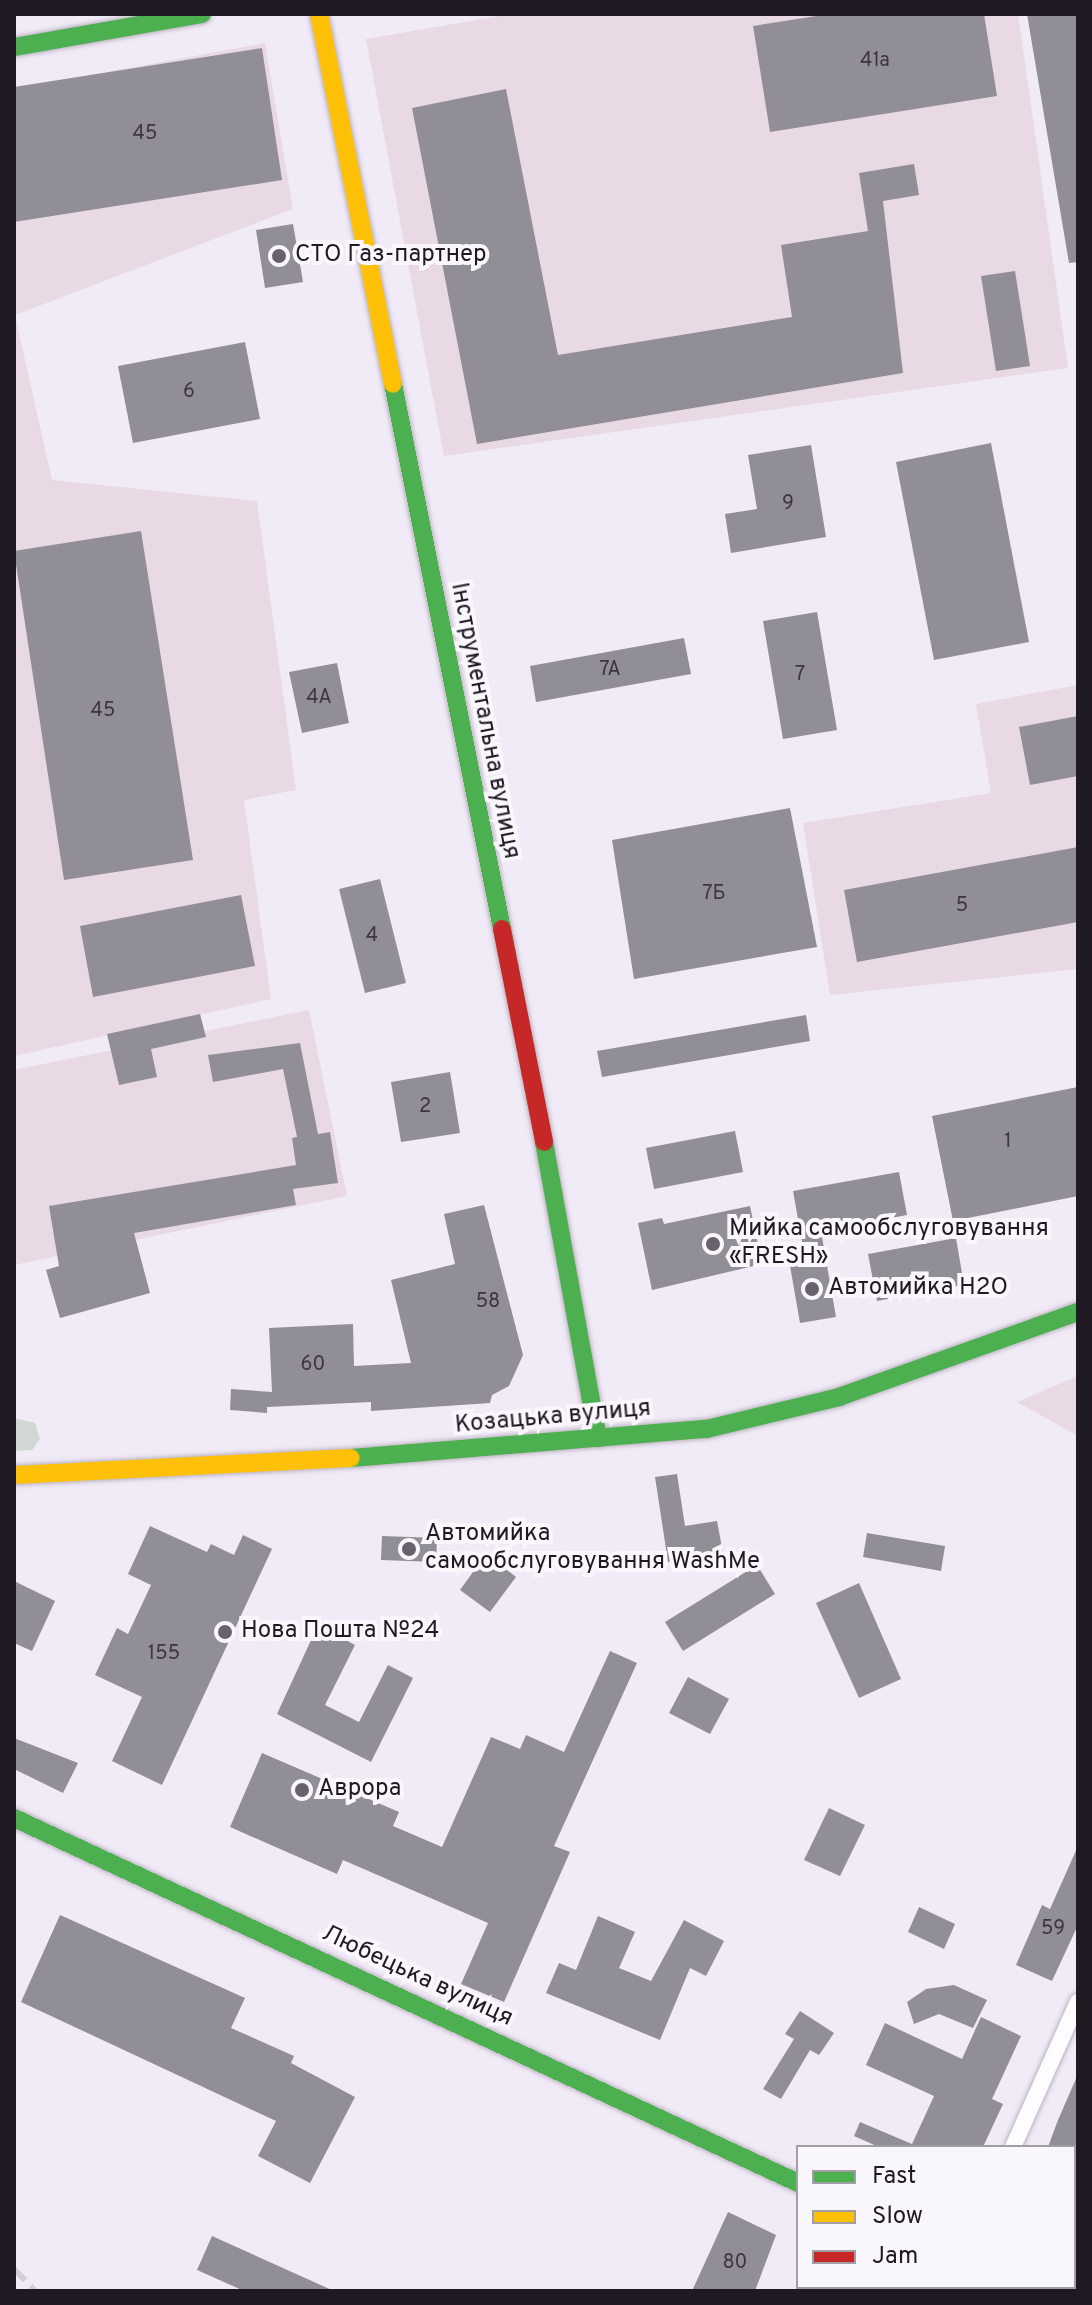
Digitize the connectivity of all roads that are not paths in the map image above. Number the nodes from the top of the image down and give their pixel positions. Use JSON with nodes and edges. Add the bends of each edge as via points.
{"nodes":[{"id":1,"x":202,"y":14,"type":"edge"},
{"id":2,"x":319,"y":14,"type":"edge"},
{"id":3,"x":14,"y":47,"type":"edge"},
{"id":4,"x":1078,"y":1312,"type":"edge"},
{"id":5,"x":598,"y":1438,"type":"junction"},
{"id":6,"x":14,"y":1475,"type":"edge"},
{"id":7,"x":14,"y":1818,"type":"edge"},
{"id":8,"x":1078,"y":2002,"type":"edge"},
{"id":9,"x":1014,"y":2145,"type":"edge"},
{"id":10,"x":796,"y":2182,"type":"edge"}],
"edges":[{"from":1,"to":3,"type":"main road"},
{"from":2,"to":5,"type":"main road","name":"Інструментальна вулиця","via":[[553,1186]]},
{"from":4,"to":5,"type":"main road","name":"Козацька вулиця","via":[[773,1415],[707,1429]]},
{"from":5,"to":6,"type":"main road","name":"Козацька вулиця","via":[[400,1456]]},
{"from":7,"to":10,"type":"main road","name":"Любецька вулиця"},
{"from":8,"to":9,"type":"street"}]}
